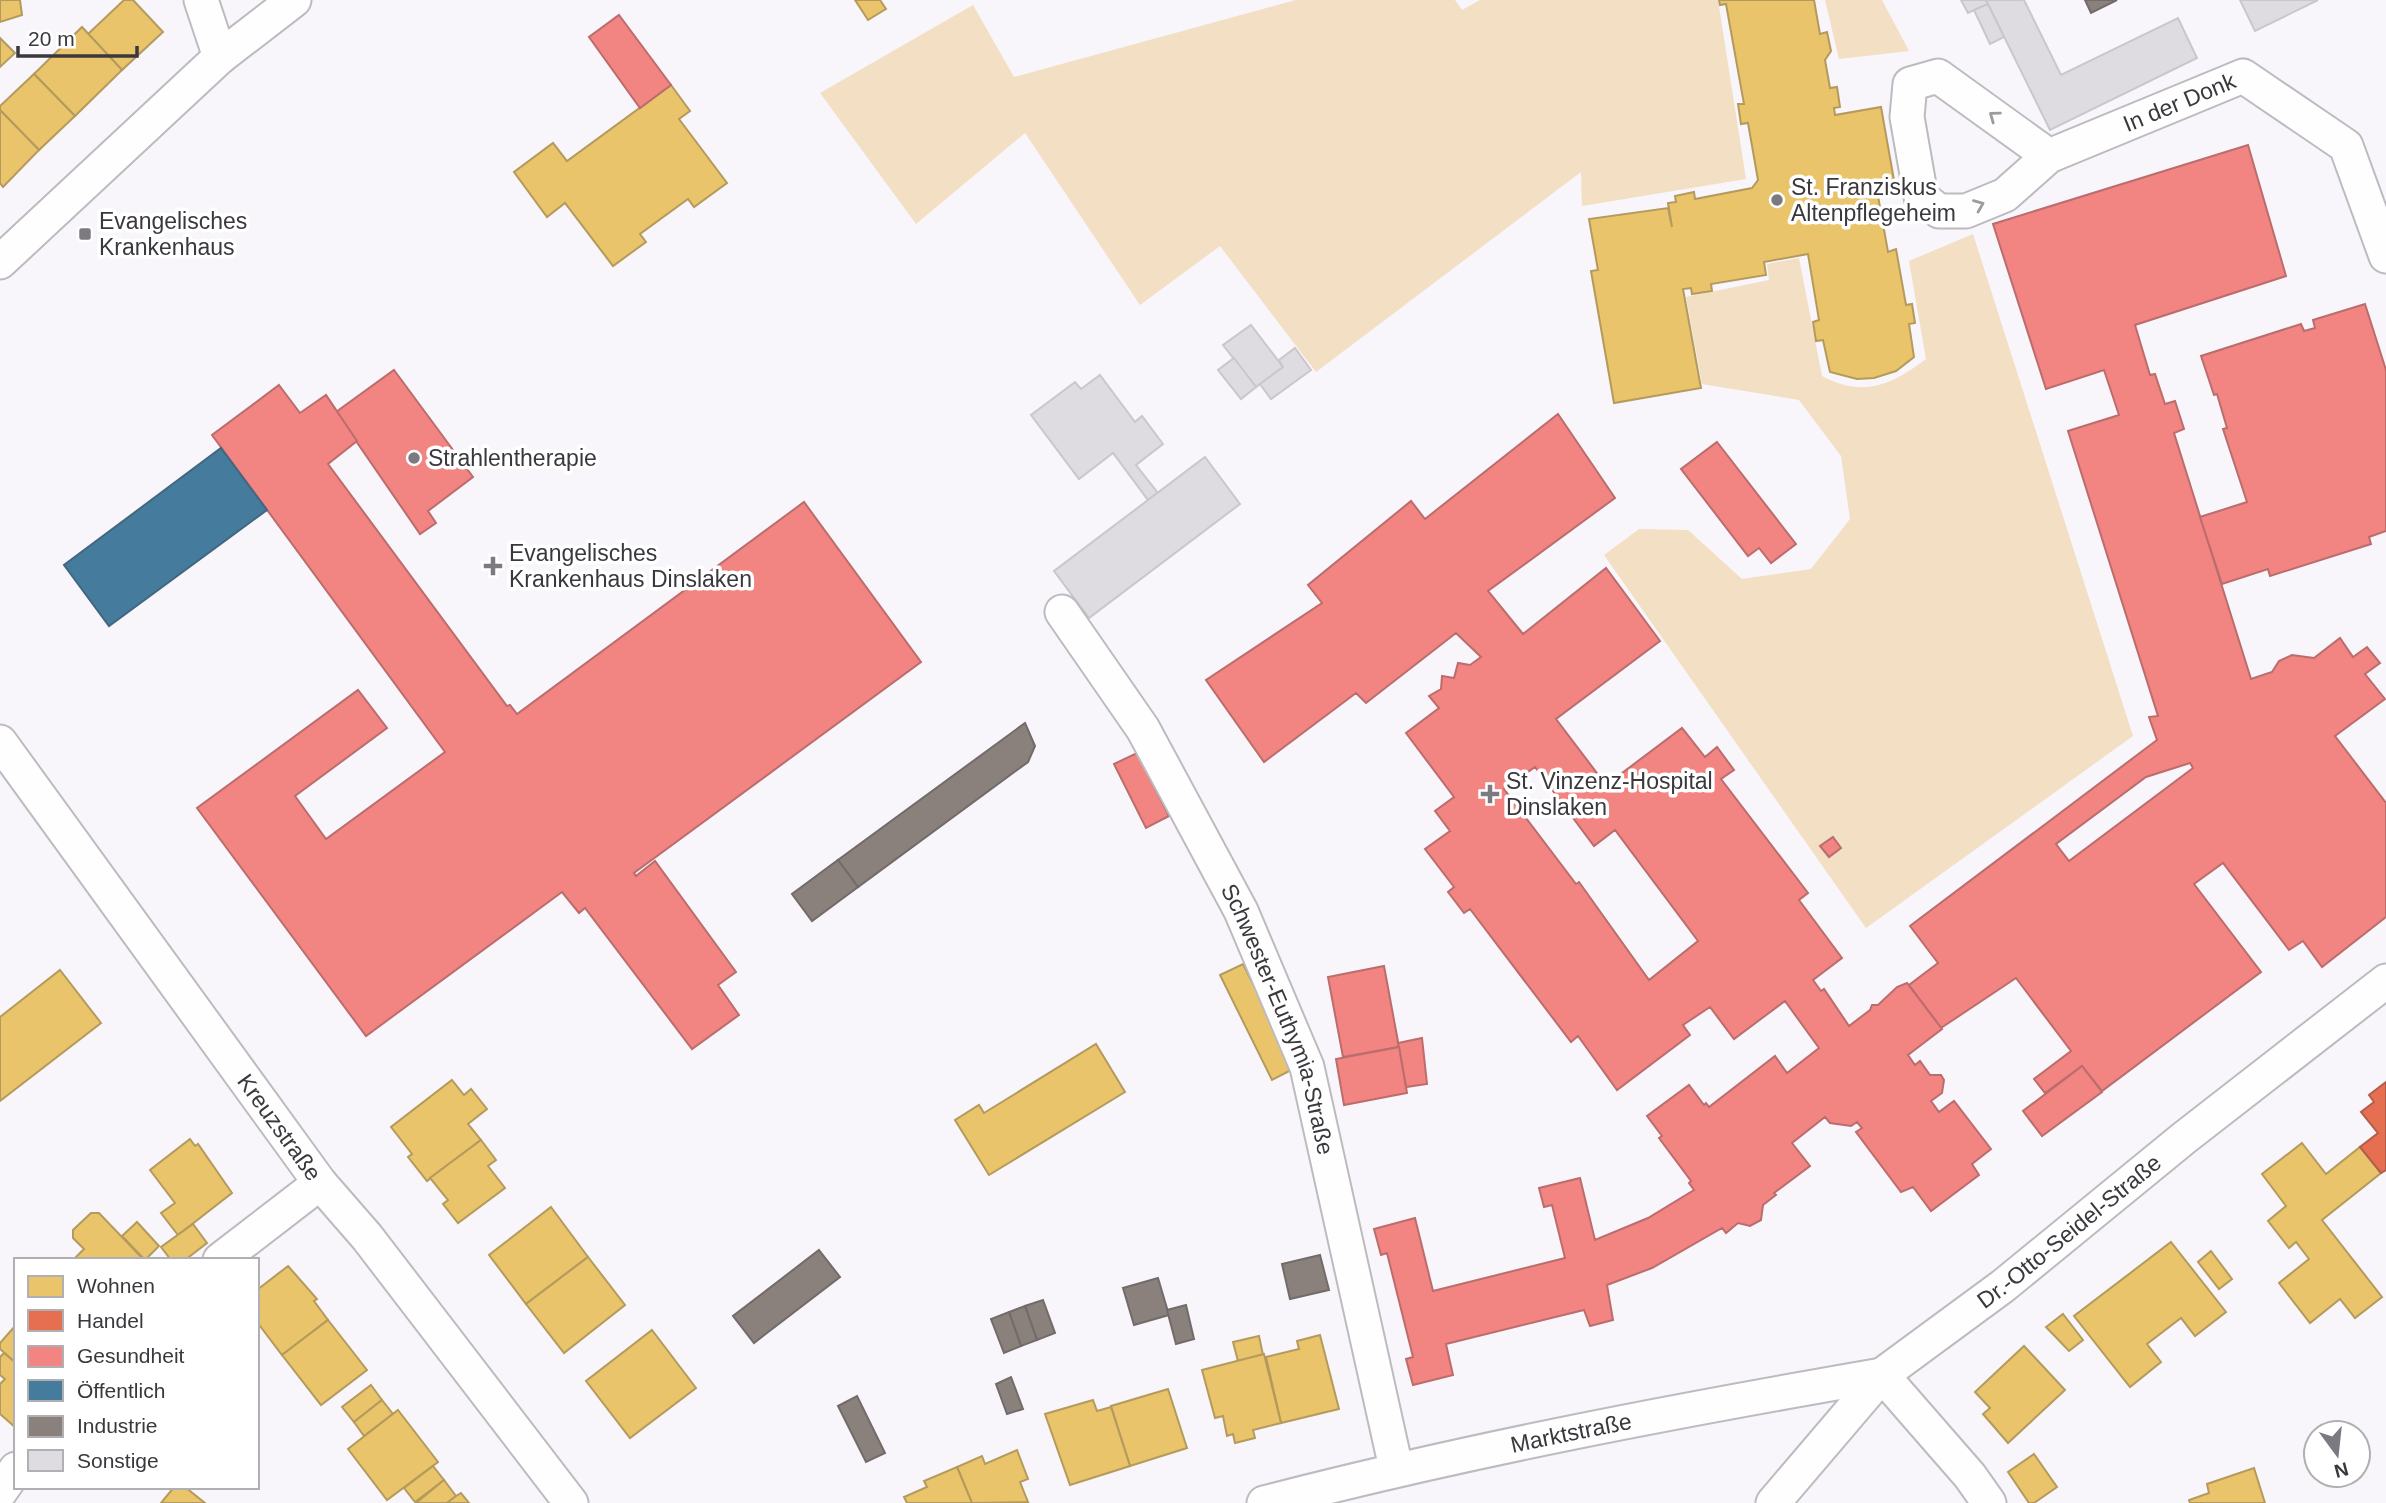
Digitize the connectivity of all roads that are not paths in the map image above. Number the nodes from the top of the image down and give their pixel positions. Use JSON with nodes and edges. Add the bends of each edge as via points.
{"nodes":[{"id":1,"x":201,"y":0,"type":"edge"},
{"id":2,"x":294,"y":0,"type":"edge"},
{"id":3,"x":220,"y":57,"type":"junction"},
{"id":4,"x":2049,"y":156,"type":"junction"},
{"id":5,"x":2386,"y":256,"type":"edge"},
{"id":6,"x":0,"y":262,"type":"edge"},
{"id":7,"x":1062,"y":612,"type":"dead end"},
{"id":8,"x":0,"y":741,"type":"edge"},
{"id":9,"x":2386,"y":981,"type":"edge"},
{"id":10,"x":320,"y":1183,"type":"junction"},
{"id":11,"x":223,"y":1258,"type":"edge"},
{"id":12,"x":1881,"y":1375,"type":"junction"},
{"id":13,"x":1396,"y":1468,"type":"junction"},
{"id":14,"x":14,"y":1472,"type":"edge"},
{"id":15,"x":0,"y":1492,"type":"edge"},
{"id":16,"x":571,"y":1503,"type":"edge"},
{"id":17,"x":1264,"y":1503,"type":"edge"},
{"id":18,"x":1773,"y":1503,"type":"edge"},
{"id":19,"x":1989,"y":1503,"type":"edge"}],
"edges":[{"from":1,"to":3,"type":"street"},
{"from":2,"to":3,"type":"street"},
{"from":3,"to":6,"type":"street"},
{"from":4,"to":4,"type":"street","name":"In der Donk","one_way":true,"via":[[1938,76],[1910,84],[1907,117],[1921,197],[1938,211],[1966,211],[2004,195]]},
{"from":4,"to":5,"type":"street","name":"In der Donk","via":[[2243,76],[2346,146]]},
{"from":7,"to":13,"type":"street","name":"Schwester-Euthymia-Straße","via":[[1143,729],[1235,899],[1307,1067]]},
{"from":8,"to":10,"type":"street","name":"Kreuzstraße"},
{"from":9,"to":12,"type":"street","name":"Dr.-Otto-Seidel-Straße","via":[[2003,1286]]},
{"from":10,"to":11,"type":"street"},
{"from":10,"to":16,"type":"street","name":"Kreuzstraße","via":[[367,1237]]},
{"from":12,"to":13,"type":"street","name":"Marktstraße"},
{"from":12,"to":18,"type":"street","name":"Dr.-Otto-Seidel-Straße"},
{"from":12,"to":19,"type":"street"},
{"from":13,"to":17,"type":"street","name":"Marktstraße"},
{"from":14,"to":15,"type":"street"}]}
